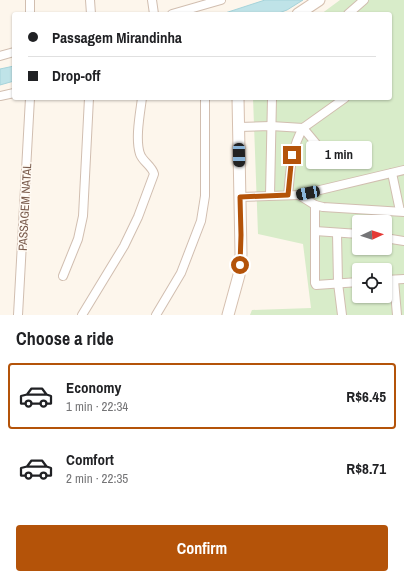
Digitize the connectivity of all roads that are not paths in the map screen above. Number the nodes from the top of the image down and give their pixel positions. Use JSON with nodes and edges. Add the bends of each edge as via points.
{"nodes":[{"id":1,"x":30,"y":0,"type":"edge"},
{"id":2,"x":90,"y":0,"type":"edge"},
{"id":3,"x":152,"y":0,"type":"edge"},
{"id":4,"x":221,"y":0,"type":"edge"},
{"id":5,"x":319,"y":0,"type":"edge"},
{"id":6,"x":364,"y":0,"type":"edge"},
{"id":7,"x":201,"y":3,"type":"edge"},
{"id":8,"x":30,"y":12,"type":"edge"},
{"id":9,"x":91,"y":12,"type":"edge"},
{"id":10,"x":154,"y":12,"type":"edge"},
{"id":11,"x":177,"y":12,"type":"edge"},
{"id":12,"x":301,"y":12,"type":"edge"},
{"id":13,"x":350,"y":12,"type":"edge"},
{"id":14,"x":12,"y":53,"type":"edge"},
{"id":15,"x":0,"y":56,"type":"edge"},
{"id":16,"x":12,"y":93,"type":"edge"},
{"id":17,"x":0,"y":96,"type":"edge"},
{"id":18,"x":30,"y":100,"type":"edge"},
{"id":19,"x":89,"y":100,"type":"edge"},
{"id":20,"x":142,"y":100,"type":"edge"},
{"id":21,"x":205,"y":100,"type":"edge"},
{"id":22,"x":238,"y":100,"type":"edge"},
{"id":23,"x":272,"y":100,"type":"edge"},
{"id":24,"x":342,"y":100,"type":"edge"},
{"id":25,"x":271,"y":126,"type":"junction"},
{"id":26,"x":239,"y":127,"type":"junction"},
{"id":27,"x":303,"y":128,"type":"junction"},
{"id":28,"x":318,"y":146,"type":"dead end"},
{"id":29,"x":404,"y":170,"type":"edge"},
{"id":30,"x":392,"y":173,"type":"junction"},
{"id":31,"x":400,"y":191,"type":"edge"},
{"id":32,"x":288,"y":195,"type":"junction"},
{"id":33,"x":299,"y":195,"type":"junction"},
{"id":34,"x":270,"y":196,"type":"junction"},
{"id":35,"x":240,"y":197,"type":"junction"},
{"id":36,"x":315,"y":205,"type":"junction"},
{"id":37,"x":402,"y":212,"type":"edge"},
{"id":38,"x":315,"y":231,"type":"junction"},
{"id":39,"x":337,"y":233,"type":"junction"},
{"id":40,"x":352,"y":234,"type":"edge"},
{"id":41,"x":392,"y":239,"type":"edge"},
{"id":42,"x":404,"y":241,"type":"edge"},
{"id":43,"x":63,"y":276,"type":"dead end"},
{"id":44,"x":404,"y":279,"type":"edge"},
{"id":45,"x":392,"y":280,"type":"edge"},
{"id":46,"x":352,"y":282,"type":"edge"},
{"id":47,"x":338,"y":283,"type":"junction"},
{"id":48,"x":392,"y":293,"type":"edge"},
{"id":49,"x":18,"y":315,"type":"edge"},
{"id":50,"x":82,"y":315,"type":"edge"},
{"id":51,"x":156,"y":315,"type":"edge"},
{"id":52,"x":228,"y":315,"type":"edge"},
{"id":53,"x":342,"y":315,"type":"edge"},
{"id":54,"x":397,"y":315,"type":"edge"}],
"edges":[{"from":1,"to":8,"type":"street"},
{"from":2,"to":9,"type":"street"},
{"from":3,"to":10,"type":"street"},
{"from":4,"to":7,"type":"street"},
{"from":5,"to":12,"type":"street"},
{"from":6,"to":13,"type":"street"},
{"from":7,"to":11,"type":"street"},
{"from":14,"to":15,"type":"street"},
{"from":16,"to":17,"type":"street"},
{"from":18,"to":49,"type":"street","name":"PASSAGEM NATAL"},
{"from":19,"to":43,"type":"street","via":[[83,216],[78,239]]},
{"from":20,"to":50,"type":"street","via":[[138,146],[142,158],[154,174],[124,246]]},
{"from":21,"to":51,"type":"street","via":[[205,196],[201,221],[181,272]]},
{"from":22,"to":26,"type":"street"},
{"from":23,"to":25,"type":"street"},
{"from":24,"to":27,"type":"street"},
{"from":25,"to":26,"type":"street"},
{"from":25,"to":27,"type":"street"},
{"from":25,"to":34,"type":"street"},
{"from":26,"to":35,"type":"street"},
{"from":27,"to":28,"type":"street"},
{"from":27,"to":32,"type":"street","via":[[292,155]]},
{"from":29,"to":30,"type":"street"},
{"from":30,"to":31,"type":"street"},
{"from":30,"to":33,"type":"street"},
{"from":31,"to":37,"type":"street"},
{"from":32,"to":33,"type":"street"},
{"from":32,"to":34,"type":"street"},
{"from":33,"to":36,"type":"street"},
{"from":34,"to":35,"type":"street"},
{"from":35,"to":52,"type":"street","via":[[239,276]]},
{"from":36,"to":37,"type":"street"},
{"from":36,"to":38,"type":"street"},
{"from":38,"to":39,"type":"street"},
{"from":38,"to":47,"type":"street","via":[[315,283]]},
{"from":39,"to":40,"type":"street"},
{"from":39,"to":47,"type":"street"},
{"from":41,"to":42,"type":"street"},
{"from":44,"to":45,"type":"street"},
{"from":46,"to":47,"type":"street"},
{"from":47,"to":53,"type":"street"},
{"from":48,"to":54,"type":"street"}]}
